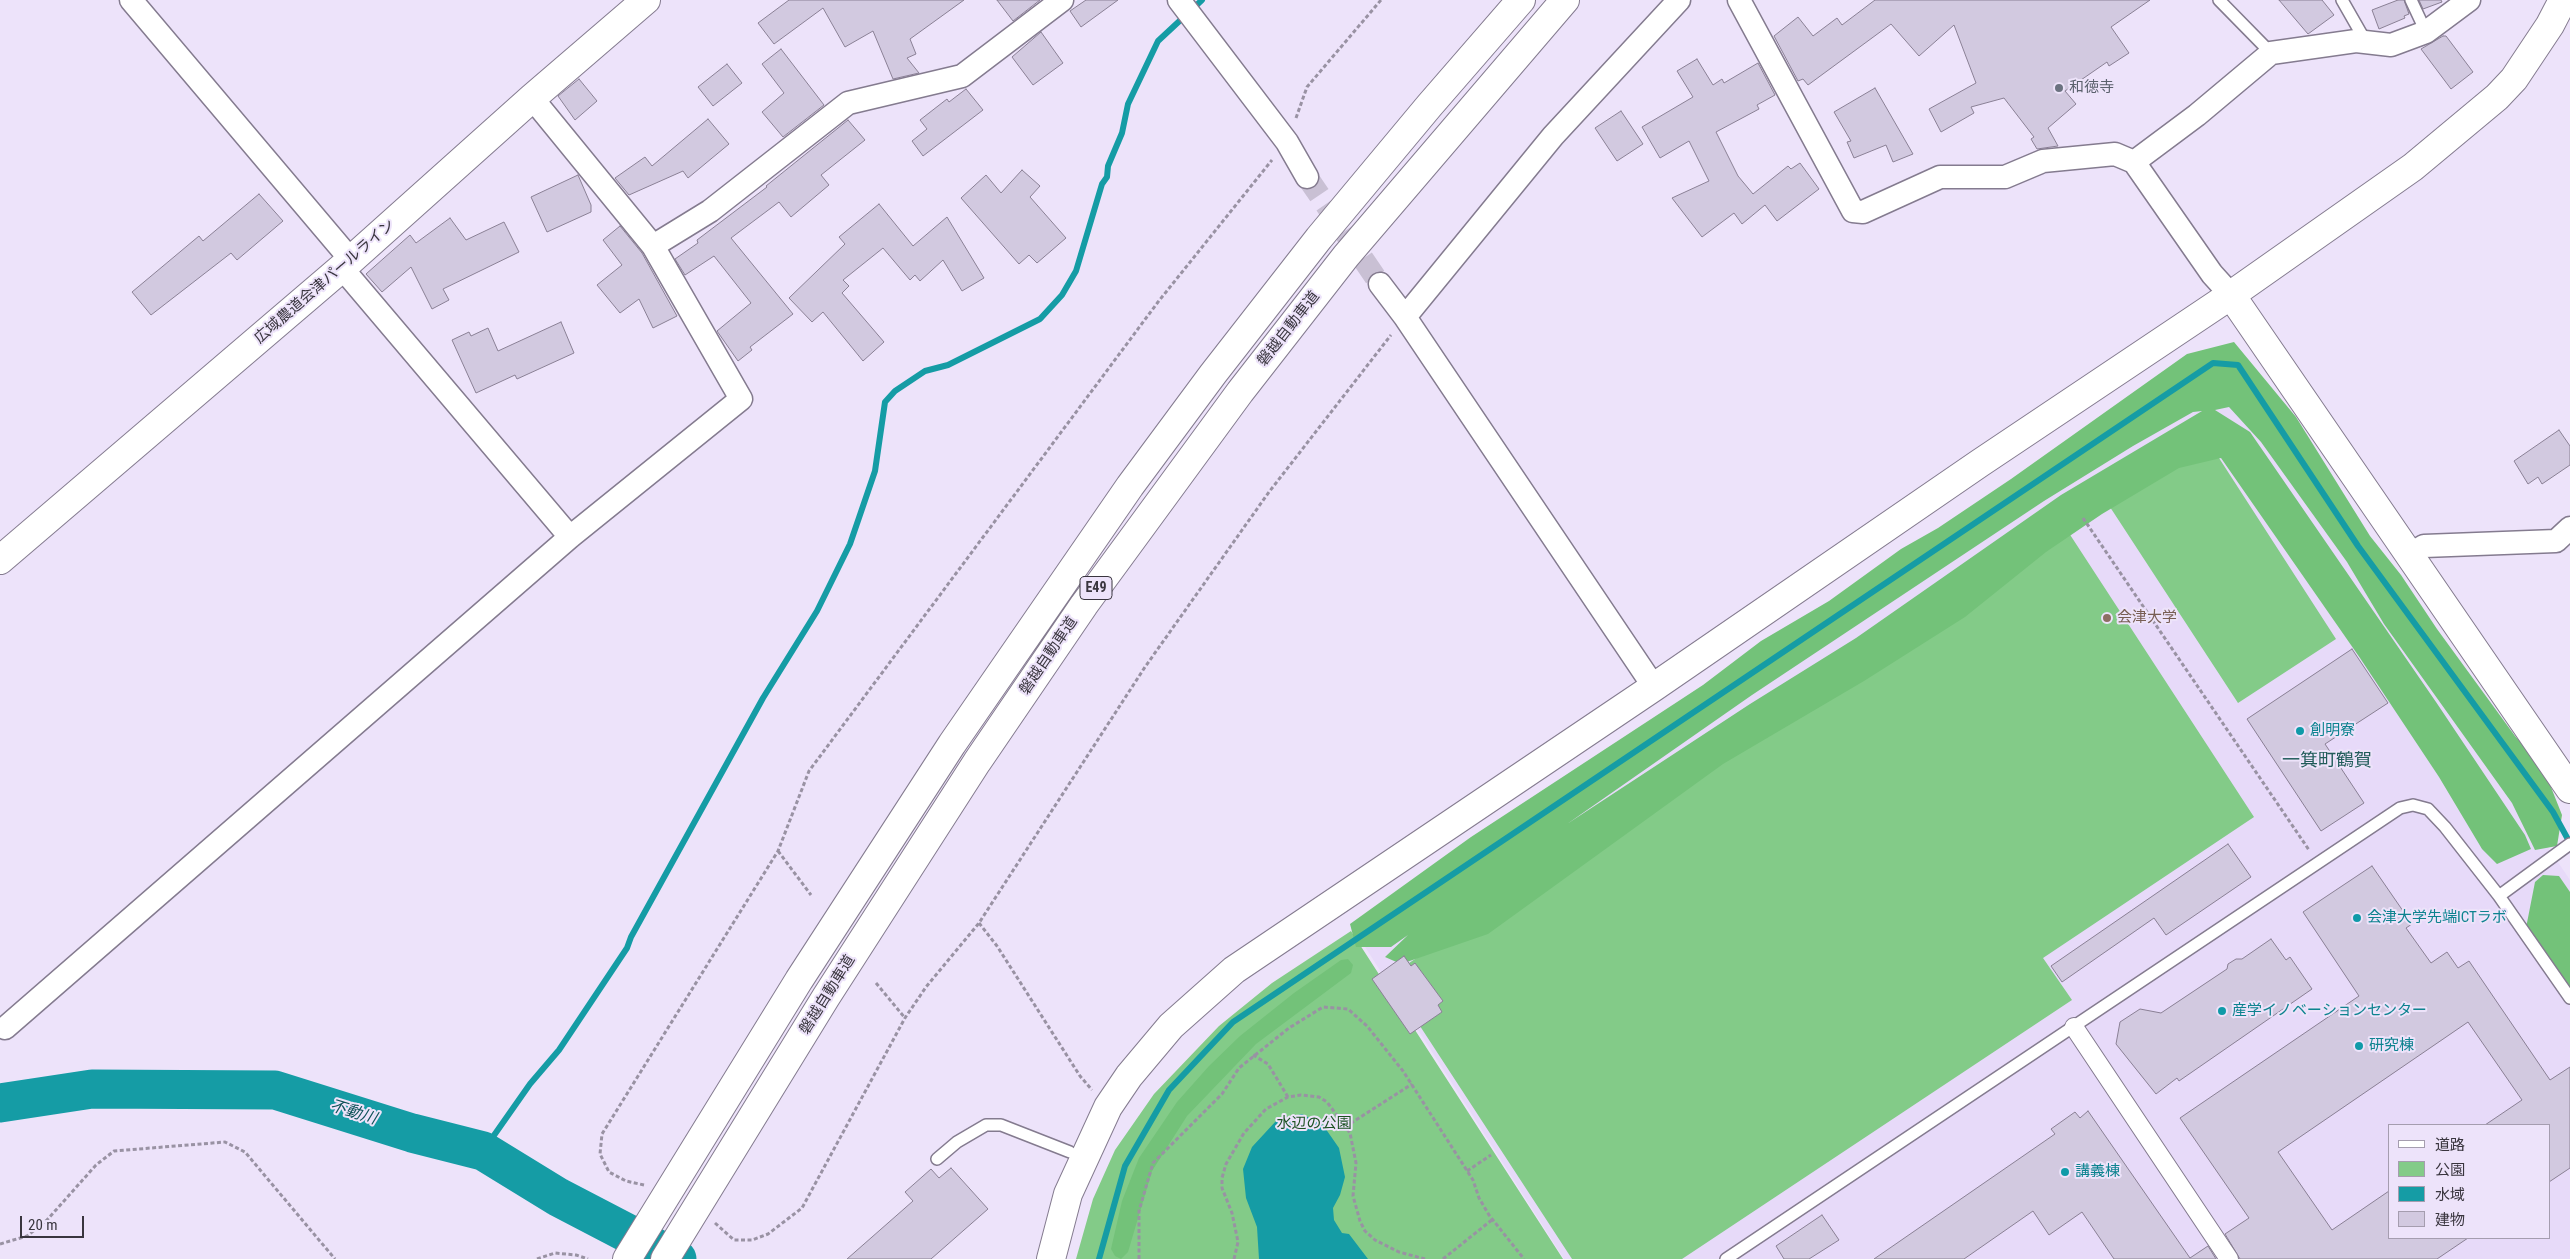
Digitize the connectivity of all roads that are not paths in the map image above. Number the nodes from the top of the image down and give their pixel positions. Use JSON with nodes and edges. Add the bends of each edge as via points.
{"nodes":[{"id":1,"x":131,"y":0,"type":"edge"},
{"id":2,"x":646,"y":0,"type":"edge"},
{"id":3,"x":1062,"y":0,"type":"edge"},
{"id":4,"x":1179,"y":0,"type":"edge"},
{"id":5,"x":1521,"y":0,"type":"edge"},
{"id":6,"x":1566,"y":0,"type":"edge"},
{"id":7,"x":1679,"y":0,"type":"edge"},
{"id":8,"x":1739,"y":0,"type":"edge"},
{"id":9,"x":2219,"y":0,"type":"edge"},
{"id":10,"x":2342,"y":0,"type":"edge"},
{"id":11,"x":2411,"y":0,"type":"edge"},
{"id":12,"x":2469,"y":0,"type":"edge"},
{"id":13,"x":2563,"y":0,"type":"edge"},
{"id":14,"x":2426,"y":32,"type":"junction"},
{"id":15,"x":2366,"y":42,"type":"junction"},
{"id":16,"x":2271,"y":53,"type":"junction"},
{"id":17,"x":532,"y":98,"type":"junction"},
{"id":18,"x":2134,"y":162,"type":"junction"},
{"id":19,"x":1306,"y":177,"type":"tunnel mouth"},
{"id":20,"x":653,"y":246,"type":"junction"},
{"id":21,"x":346,"y":264,"type":"junction"},
{"id":22,"x":1380,"y":284,"type":"tunnel mouth"},
{"id":23,"x":2231,"y":295,"type":"junction"},
{"id":24,"x":1405,"y":317,"type":"junction"},
{"id":25,"x":2570,"y":528,"type":"edge"},
{"id":26,"x":570,"y":537,"type":"junction"},
{"id":27,"x":2409,"y":555,"type":"junction"},
{"id":28,"x":0,"y":560,"type":"edge"},
{"id":29,"x":1654,"y":687,"type":"junction"},
{"id":30,"x":2570,"y":789,"type":"edge"},
{"id":31,"x":2570,"y":844,"type":"edge"},
{"id":32,"x":2499,"y":896,"type":"junction"},
{"id":33,"x":2570,"y":998,"type":"edge"},
{"id":34,"x":2074,"y":1027,"type":"junction"},
{"id":35,"x":5,"y":1028,"type":"dead end"},
{"id":36,"x":1070,"y":1152,"type":"dead end"},
{"id":37,"x":937,"y":1159,"type":"dead end"},
{"id":38,"x":627,"y":1259,"type":"edge"},
{"id":39,"x":665,"y":1259,"type":"edge"},
{"id":40,"x":1051,"y":1259,"type":"edge"},
{"id":41,"x":1726,"y":1259,"type":"edge"},
{"id":42,"x":2229,"y":1259,"type":"edge"}],
"edges":[{"from":1,"to":21,"type":"street"},
{"from":2,"to":17,"type":"main road","name":"広域農道会津パールライン"},
{"from":3,"to":20,"type":"street","via":[[962,76],[848,103],[710,211]]},
{"from":4,"to":19,"type":"street","via":[[1288,142]]},
{"from":5,"to":38,"type":"main road","name":"磐越自動車道","number":"E49","via":[[1319,238],[1124,494],[952,744],[799,980],[651,1196]]},
{"from":6,"to":39,"type":"main road","name":"磐越自動車道","number":"E49","via":[[1346,256],[1240,392],[1094,590],[977,762],[842,972],[702,1222]]},
{"from":7,"to":24,"type":"street","via":[[1553,136]]},
{"from":8,"to":18,"type":"street","via":[[1853,211],[1863,212],[1940,177],[2005,177],[2043,161],[2115,154]]},
{"from":9,"to":16,"type":"lane"},
{"from":10,"to":15,"type":"lane"},
{"from":11,"to":14,"type":"lane"},
{"from":12,"to":14,"type":"street"},
{"from":13,"to":23,"type":"main road","via":[[2528,60],[2497,97],[2413,167]]},
{"from":14,"to":15,"type":"street","via":[[2391,44]]},
{"from":15,"to":16,"type":"street"},
{"from":16,"to":18,"type":"street","via":[[2197,116]]},
{"from":17,"to":20,"type":"street"},
{"from":17,"to":21,"type":"main road","name":"広域農道会津パールライン"},
{"from":18,"to":23,"type":"street","via":[[2212,274]]},
{"from":20,"to":26,"type":"street","via":[[741,399]]},
{"from":21,"to":26,"type":"street"},
{"from":21,"to":28,"type":"main road","name":"広域農道会津パールライン"},
{"from":22,"to":24,"type":"street"},
{"from":23,"to":27,"type":"main road"},
{"from":23,"to":29,"type":"main road"},
{"from":24,"to":29,"type":"street"},
{"from":25,"to":27,"type":"street","via":[[2556,541],[2424,546]]},
{"from":26,"to":35,"type":"street"},
{"from":27,"to":30,"type":"main road"},
{"from":29,"to":40,"type":"main road","via":[[1234,970],[1171,1026],[1108,1107],[1068,1194]]},
{"from":31,"to":32,"type":"lane"},
{"from":32,"to":33,"type":"lane"},
{"from":32,"to":34,"type":"lane","via":[[2428,809],[2413,805],[2400,808]]},
{"from":34,"to":41,"type":"lane"},
{"from":34,"to":42,"type":"street"},
{"from":36,"to":37,"type":"lane","via":[[1001,1125],[986,1125],[957,1142]]}]}
